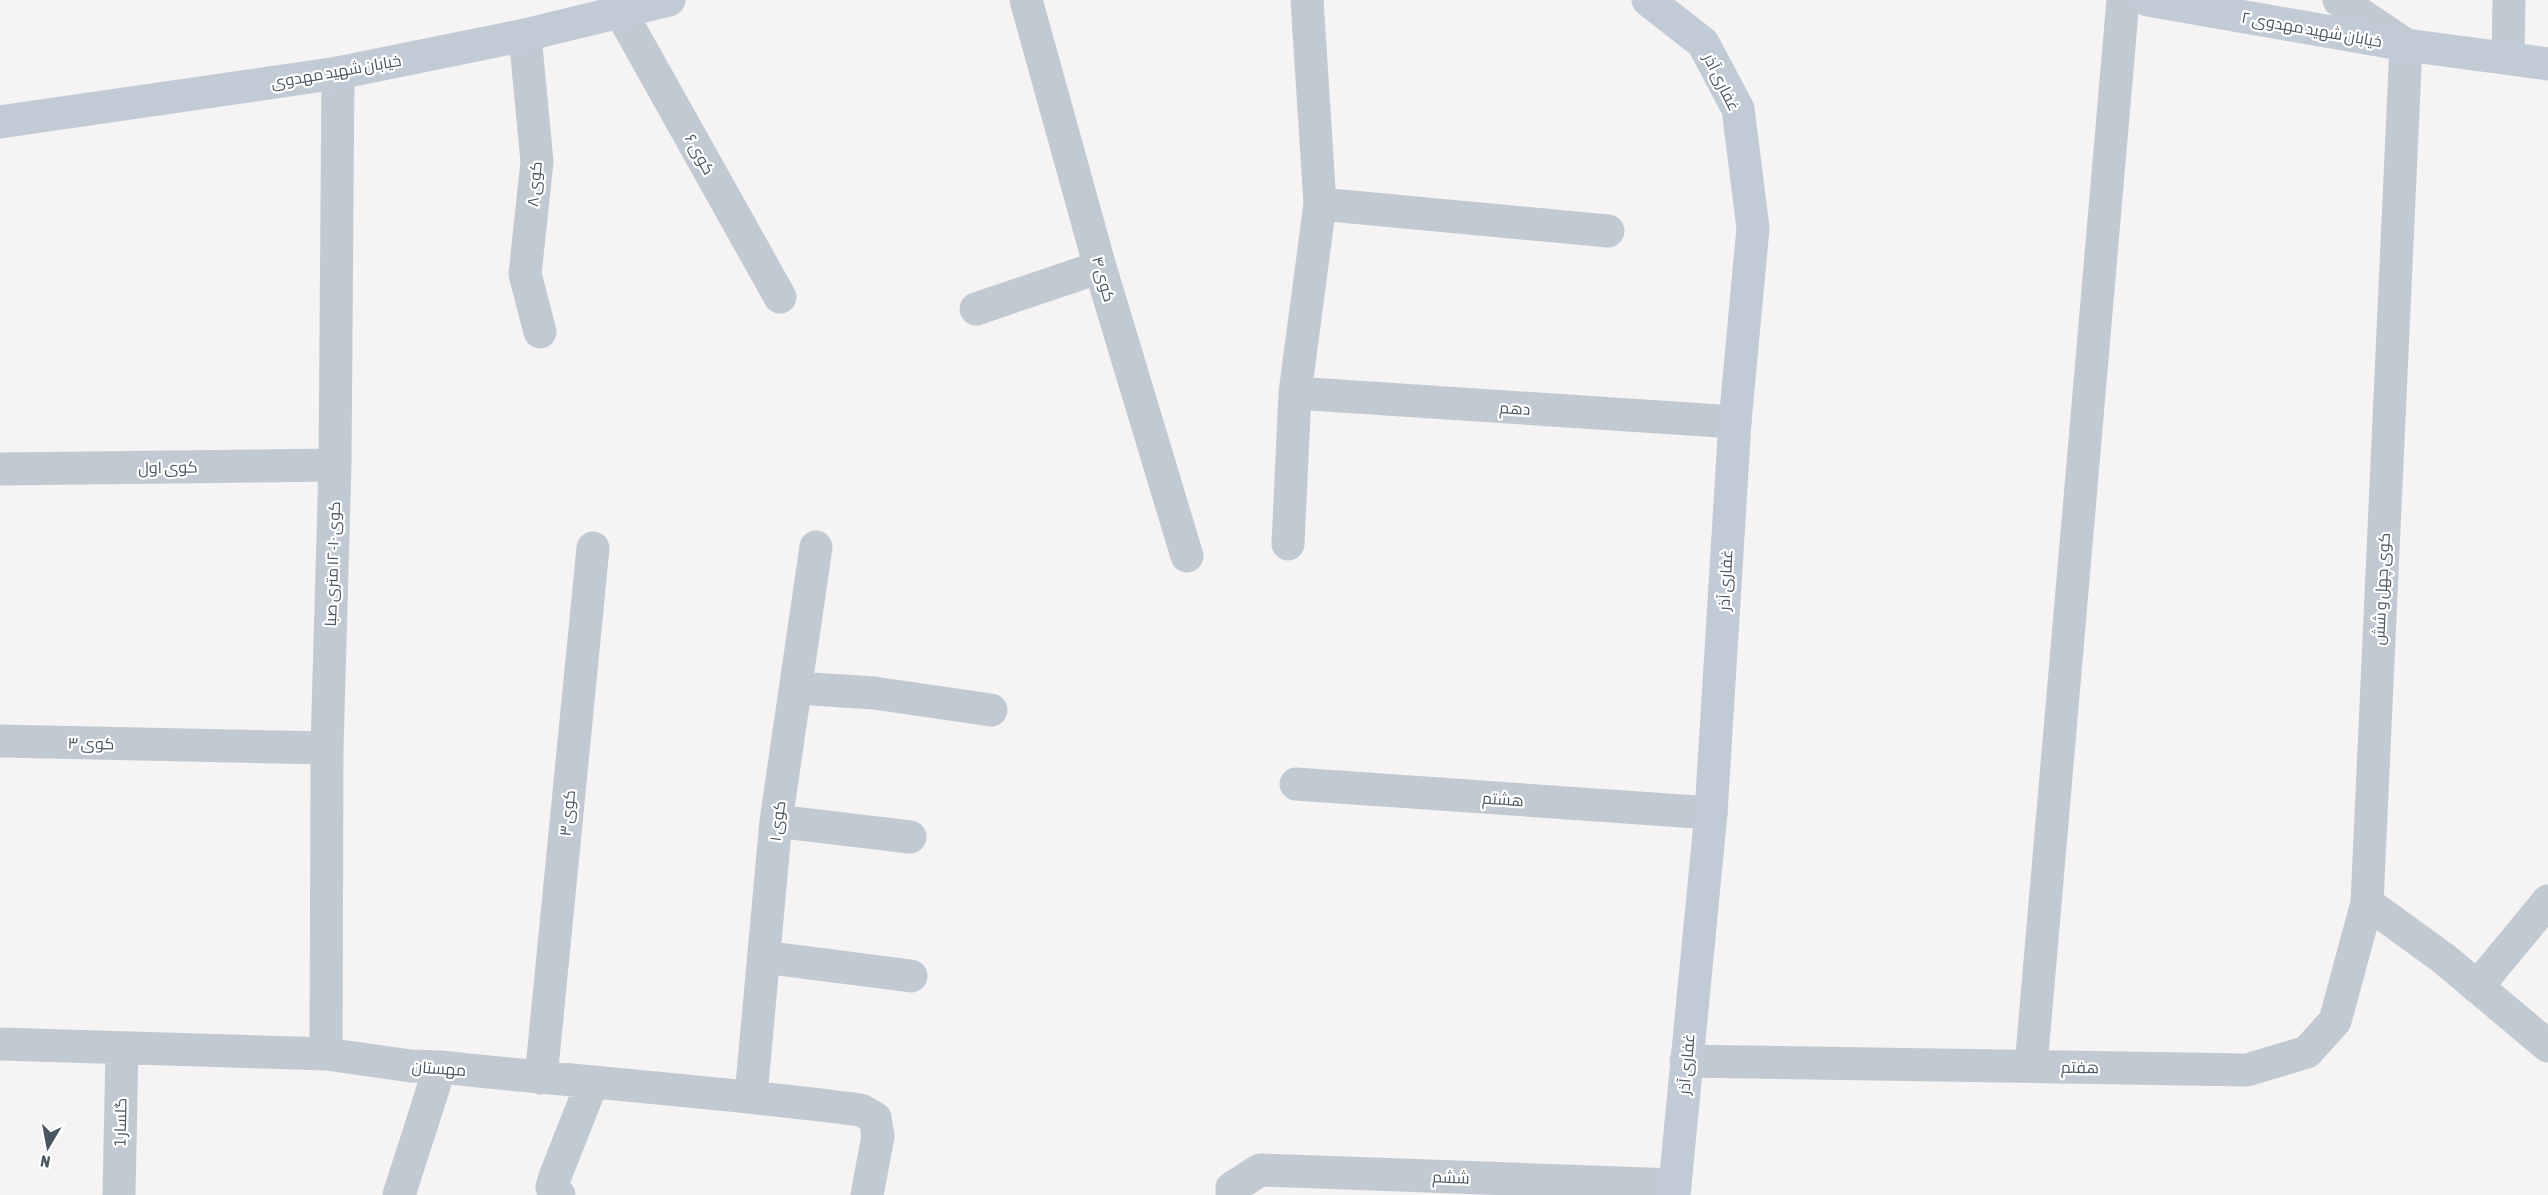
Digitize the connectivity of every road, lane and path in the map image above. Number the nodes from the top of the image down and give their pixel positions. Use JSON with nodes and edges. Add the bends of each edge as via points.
{"nodes":[{"id":1,"x":669,"y":0,"type":"edge"},
{"id":2,"x":1026,"y":0,"type":"edge"},
{"id":3,"x":1307,"y":0,"type":"edge"},
{"id":4,"x":1648,"y":0,"type":"edge"},
{"id":5,"x":2123,"y":0,"type":"edge"},
{"id":6,"x":2148,"y":0,"type":"edge"},
{"id":7,"x":2339,"y":0,"type":"edge"},
{"id":8,"x":2509,"y":0,"type":"edge"},
{"id":9,"x":620,"y":11,"type":"junction"},
{"id":10,"x":525,"y":35,"type":"junction"},
{"id":11,"x":2406,"y":45,"type":"junction"},
{"id":12,"x":2508,"y":58,"type":"junction"},
{"id":13,"x":2548,"y":64,"type":"edge"},
{"id":14,"x":338,"y":73,"type":"junction"},
{"id":15,"x":0,"y":122,"type":"edge"},
{"id":16,"x":1320,"y":204,"type":"junction"},
{"id":17,"x":1608,"y":231,"type":"dead end"},
{"id":18,"x":1100,"y":267,"type":"junction"},
{"id":19,"x":780,"y":297,"type":"dead end"},
{"id":20,"x":976,"y":309,"type":"dead end"},
{"id":21,"x":540,"y":332,"type":"dead end"},
{"id":22,"x":1294,"y":393,"type":"junction"},
{"id":23,"x":1735,"y":422,"type":"junction"},
{"id":24,"x":335,"y":465,"type":"junction"},
{"id":25,"x":0,"y":469,"type":"edge"},
{"id":26,"x":1288,"y":544,"type":"dead end"},
{"id":27,"x":816,"y":547,"type":"dead end"},
{"id":28,"x":593,"y":548,"type":"dead end"},
{"id":29,"x":1187,"y":556,"type":"dead end"},
{"id":30,"x":796,"y":688,"type":"junction"},
{"id":31,"x":991,"y":710,"type":"dead end"},
{"id":32,"x":0,"y":741,"type":"edge"},
{"id":33,"x":327,"y":748,"type":"junction"},
{"id":34,"x":1296,"y":784,"type":"dead end"},
{"id":35,"x":1711,"y":813,"type":"junction"},
{"id":36,"x":776,"y":821,"type":"junction"},
{"id":37,"x":910,"y":837,"type":"dead end"},
{"id":38,"x":2548,"y":901,"type":"edge"},
{"id":39,"x":2367,"y":903,"type":"junction"},
{"id":40,"x":764,"y":957,"type":"junction"},
{"id":41,"x":911,"y":976,"type":"dead end"},
{"id":42,"x":2477,"y":987,"type":"junction"},
{"id":43,"x":0,"y":1044,"type":"edge"},
{"id":44,"x":2548,"y":1046,"type":"edge"},
{"id":45,"x":122,"y":1048,"type":"junction"},
{"id":46,"x":326,"y":1054,"type":"junction"},
{"id":47,"x":1686,"y":1061,"type":"junction"},
{"id":48,"x":2031,"y":1066,"type":"junction"},
{"id":49,"x":440,"y":1067,"type":"junction"},
{"id":50,"x":541,"y":1078,"type":"junction"},
{"id":51,"x":592,"y":1083,"type":"junction"},
{"id":52,"x":751,"y":1096,"type":"junction"},
{"id":53,"x":1674,"y":1190,"type":"edge"},
{"id":54,"x":1232,"y":1191,"type":"edge"},
{"id":55,"x":119,"y":1195,"type":"edge"},
{"id":56,"x":399,"y":1195,"type":"edge"},
{"id":57,"x":559,"y":1195,"type":"edge"},
{"id":58,"x":867,"y":1195,"type":"edge"}],
"edges":[{"from":1,"to":9,"type":"street","name":"خیابان شهید مهدوی"},
{"from":2,"to":18,"type":"street","name":"کوی ۴"},
{"from":3,"to":16,"type":"street"},
{"from":4,"to":23,"type":"street","name":"غفاری آذر","via":[[1703,43],[1737,109],[1753,228]]},
{"from":5,"to":48,"type":"street"},
{"from":6,"to":11,"type":"street","name":"خیابان شهید مهدوی ۲"},
{"from":7,"to":11,"type":"street"},
{"from":8,"to":12,"type":"street"},
{"from":9,"to":10,"type":"street","name":"خیابان شهید مهدوی"},
{"from":9,"to":19,"type":"street","name":"کوی ۶"},
{"from":10,"to":14,"type":"street","name":"خیابان شهید مهدوی"},
{"from":10,"to":21,"type":"street","name":"کوی ۸","via":[[537,162],[525,274]]},
{"from":11,"to":12,"type":"street","name":"خیابان شهید مهدوی ۲"},
{"from":11,"to":39,"type":"street","name":"کوی چهل و شش"},
{"from":12,"to":13,"type":"street","name":"خیابان شهید مهدوی ۲"},
{"from":14,"to":15,"type":"street","name":"خیابان شهید مهدوی"},
{"from":14,"to":24,"type":"street","name":"کوی ۱۰- ۱۲ متری صبا"},
{"from":16,"to":17,"type":"street"},
{"from":16,"to":22,"type":"street"},
{"from":18,"to":20,"type":"street"},
{"from":18,"to":29,"type":"street","name":"کوی ۴"},
{"from":22,"to":23,"type":"street","name":"دهم"},
{"from":22,"to":26,"type":"street"},
{"from":23,"to":35,"type":"street","name":"غفاری آذر"},
{"from":24,"to":25,"type":"street","name":"کوی اول"},
{"from":24,"to":33,"type":"street","name":"کوی ۱۰- ۱۲ متری صبا"},
{"from":27,"to":30,"type":"street","name":"کوی ۱"},
{"from":28,"to":50,"type":"street","name":"کوی ۳"},
{"from":30,"to":31,"type":"street","via":[[874,693]]},
{"from":30,"to":36,"type":"street","name":"کوی ۱"},
{"from":32,"to":33,"type":"street","name":"کوی ۳"},
{"from":33,"to":46,"type":"street","name":"کوی ۱۰- ۱۲ متری صبا"},
{"from":34,"to":35,"type":"street","name":"هشتم"},
{"from":35,"to":47,"type":"street","name":"غفاری آذر"},
{"from":36,"to":37,"type":"street"},
{"from":36,"to":40,"type":"street","name":"کوی ۱"},
{"from":38,"to":42,"type":"street"},
{"from":39,"to":42,"type":"street"},
{"from":39,"to":48,"type":"street","name":"هفتم","via":[[2334,1021],[2307,1052],[2247,1070]]},
{"from":40,"to":41,"type":"street"},
{"from":40,"to":52,"type":"street","name":"کوی ۱"},
{"from":42,"to":44,"type":"street"},
{"from":43,"to":45,"type":"street","name":"مهستان"},
{"from":45,"to":46,"type":"street","name":"مهستان"},
{"from":45,"to":55,"type":"street","name":"گلسار 1"},
{"from":46,"to":49,"type":"street","name":"مهستان"},
{"from":47,"to":48,"type":"street","name":"هفتم"},
{"from":47,"to":53,"type":"street","name":"غفاری آذر"},
{"from":49,"to":50,"type":"street","name":"مهستان"},
{"from":49,"to":56,"type":"street"},
{"from":50,"to":51,"type":"street","name":"مهستان"},
{"from":51,"to":52,"type":"street","name":"مهستان"},
{"from":51,"to":57,"type":"street","via":[[552,1187]]},
{"from":52,"to":58,"type":"street","name":"مهستان","via":[[861,1110],[875,1118],[878,1136]]},
{"from":53,"to":54,"type":"street","name":"ششم","via":[[1260,1170]]}]}
